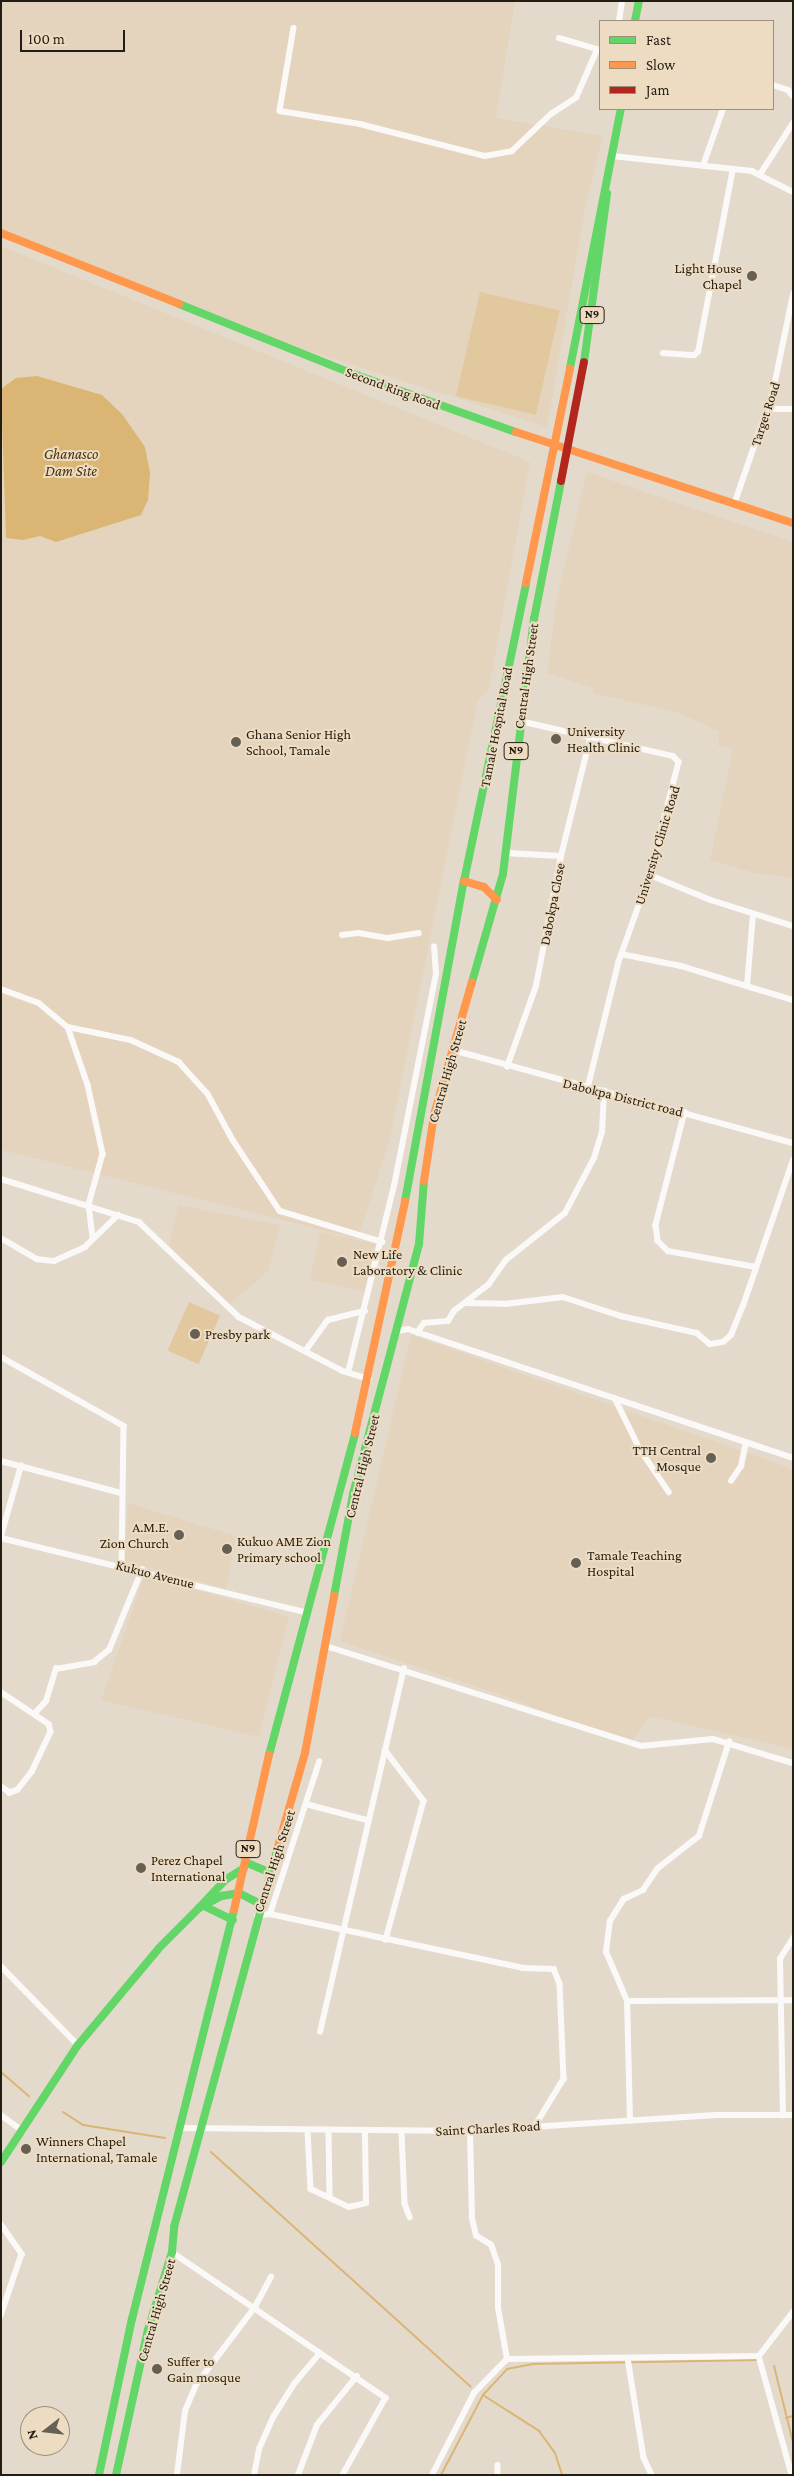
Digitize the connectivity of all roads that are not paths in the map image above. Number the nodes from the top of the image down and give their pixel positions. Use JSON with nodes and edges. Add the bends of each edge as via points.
{"nodes":[{"id":1,"x":622,"y":1,"type":"edge"},
{"id":2,"x":639,"y":1,"type":"edge"},
{"id":3,"x":619,"y":20,"type":"edge"},
{"id":4,"x":635,"y":20,"type":"edge"},
{"id":5,"x":294,"y":28,"type":"dead end"},
{"id":6,"x":559,"y":38,"type":"dead end"},
{"id":7,"x":598,"y":50,"type":"edge"},
{"id":8,"x":774,"y":85,"type":"edge"},
{"id":9,"x":793,"y":96,"type":"edge"},
{"id":10,"x":621,"y":110,"type":"edge"},
{"id":11,"x":723,"y":110,"type":"edge"},
{"id":12,"x":793,"y":123,"type":"edge"},
{"id":13,"x":612,"y":156,"type":"junction"},
{"id":14,"x":703,"y":166,"type":"junction"},
{"id":15,"x":733,"y":169,"type":"junction"},
{"id":16,"x":761,"y":173,"type":"junction"},
{"id":17,"x":608,"y":179,"type":"junction"},
{"id":18,"x":793,"y":192,"type":"edge"},
{"id":19,"x":1,"y":233,"type":"edge"},
{"id":20,"x":793,"y":294,"type":"edge"},
{"id":21,"x":663,"y":353,"type":"dead end"},
{"id":22,"x":767,"y":409,"type":"junction"},
{"id":23,"x":793,"y":409,"type":"edge"},
{"id":24,"x":555,"y":446,"type":"junction"},
{"id":25,"x":568,"y":449,"type":"junction"},
{"id":26,"x":735,"y":502,"type":"junction"},
{"id":27,"x":793,"y":523,"type":"edge"},
{"id":28,"x":520,"y":720,"type":"junction"},
{"id":29,"x":590,"y":739,"type":"junction"},
{"id":30,"x":506,"y":853,"type":"junction"},
{"id":31,"x":561,"y":856,"type":"junction"},
{"id":32,"x":650,"y":875,"type":"junction"},
{"id":33,"x":464,"y":881,"type":"junction"},
{"id":34,"x":497,"y":900,"type":"junction"},
{"id":35,"x":753,"y":914,"type":"junction"},
{"id":36,"x":793,"y":926,"type":"edge"},
{"id":37,"x":419,"y":933,"type":"dead end"},
{"id":38,"x":342,"y":936,"type":"dead end"},
{"id":39,"x":434,"y":947,"type":"dead end"},
{"id":40,"x":452,"y":951,"type":"joint"},
{"id":41,"x":622,"y":954,"type":"junction"},
{"id":42,"x":748,"y":986,"type":"junction"},
{"id":43,"x":1,"y":989,"type":"edge"},
{"id":44,"x":793,"y":1000,"type":"edge"},
{"id":45,"x":68,"y":1027,"type":"junction"},
{"id":46,"x":453,"y":1050,"type":"junction"},
{"id":47,"x":507,"y":1067,"type":"junction"},
{"id":48,"x":588,"y":1088,"type":"junction"},
{"id":49,"x":604,"y":1091,"type":"junction"},
{"id":50,"x":686,"y":1112,"type":"junction"},
{"id":51,"x":793,"y":1143,"type":"edge"},
{"id":52,"x":793,"y":1160,"type":"edge"},
{"id":53,"x":1,"y":1179,"type":"edge"},
{"id":54,"x":89,"y":1205,"type":"junction"},
{"id":55,"x":118,"y":1215,"type":"junction"},
{"id":56,"x":402,"y":1223,"type":"junction"},
{"id":57,"x":420,"y":1235,"type":"junction"},
{"id":58,"x":1,"y":1238,"type":"edge"},
{"id":59,"x":93,"y":1238,"type":"junction"},
{"id":60,"x":382,"y":1242,"type":"junction"},
{"id":61,"x":756,"y":1267,"type":"junction"},
{"id":62,"x":376,"y":1269,"type":"junction"},
{"id":63,"x":392,"y":1273,"type":"junction"},
{"id":64,"x":466,"y":1303,"type":"junction"},
{"id":65,"x":364,"y":1311,"type":"junction"},
{"id":66,"x":398,"y":1331,"type":"junction"},
{"id":67,"x":417,"y":1332,"type":"junction"},
{"id":68,"x":306,"y":1350,"type":"junction"},
{"id":69,"x":1,"y":1358,"type":"edge"},
{"id":70,"x":348,"y":1373,"type":"junction"},
{"id":71,"x":369,"y":1379,"type":"junction"},
{"id":72,"x":615,"y":1398,"type":"junction"},
{"id":73,"x":746,"y":1443,"type":"junction"},
{"id":74,"x":793,"y":1458,"type":"edge"},
{"id":75,"x":1,"y":1461,"type":"edge"},
{"id":76,"x":21,"y":1466,"type":"junction"},
{"id":77,"x":731,"y":1482,"type":"dead end"},
{"id":78,"x":121,"y":1492,"type":"junction"},
{"id":79,"x":670,"y":1492,"type":"dead end"},
{"id":80,"x":1,"y":1537,"type":"edge"},
{"id":81,"x":122,"y":1566,"type":"junction"},
{"id":82,"x":142,"y":1570,"type":"junction"},
{"id":83,"x":308,"y":1614,"type":"junction"},
{"id":84,"x":326,"y":1646,"type":"junction"},
{"id":85,"x":404,"y":1669,"type":"junction"},
{"id":86,"x":1,"y":1692,"type":"edge"},
{"id":87,"x":34,"y":1714,"type":"junction"},
{"id":88,"x":729,"y":1742,"type":"junction"},
{"id":89,"x":385,"y":1750,"type":"junction"},
{"id":90,"x":319,"y":1762,"type":"dead end"},
{"id":91,"x":793,"y":1763,"type":"edge"},
{"id":92,"x":1,"y":1787,"type":"edge"},
{"id":93,"x":306,"y":1804,"type":"junction"},
{"id":94,"x":367,"y":1820,"type":"junction"},
{"id":95,"x":245,"y":1865,"type":"junction"},
{"id":96,"x":268,"y":1872,"type":"junction"},
{"id":97,"x":239,"y":1893,"type":"junction"},
{"id":98,"x":258,"y":1903,"type":"junction"},
{"id":99,"x":202,"y":1907,"type":"junction"},
{"id":100,"x":270,"y":1914,"type":"junction"},
{"id":101,"x":255,"y":1917,"type":"junction"},
{"id":102,"x":233,"y":1920,"type":"junction"},
{"id":103,"x":341,"y":1931,"type":"junction"},
{"id":104,"x":793,"y":1938,"type":"edge"},
{"id":105,"x":386,"y":1940,"type":"junction"},
{"id":106,"x":1,"y":1966,"type":"edge"},
{"id":107,"x":780,"y":2000,"type":"junction"},
{"id":108,"x":793,"y":2000,"type":"edge"},
{"id":109,"x":628,"y":2001,"type":"junction"},
{"id":110,"x":320,"y":2032,"type":"dead end"},
{"id":111,"x":78,"y":2045,"type":"junction"},
{"id":112,"x":1,"y":2115,"type":"edge"},
{"id":113,"x":793,"y":2115,"type":"edge"},
{"id":114,"x":783,"y":2116,"type":"junction"},
{"id":115,"x":630,"y":2121,"type":"junction"},
{"id":116,"x":536,"y":2125,"type":"junction"},
{"id":117,"x":182,"y":2128,"type":"junction"},
{"id":118,"x":199,"y":2130,"type":"junction"},
{"id":119,"x":23,"y":2131,"type":"junction"},
{"id":120,"x":308,"y":2131,"type":"junction"},
{"id":121,"x":470,"y":2131,"type":"junction"},
{"id":122,"x":329,"y":2132,"type":"junction"},
{"id":123,"x":365,"y":2132,"type":"junction"},
{"id":124,"x":402,"y":2132,"type":"junction"},
{"id":125,"x":1,"y":2162,"type":"edge"},
{"id":126,"x":330,"y":2197,"type":"junction"},
{"id":127,"x":410,"y":2217,"type":"dead end"},
{"id":128,"x":1,"y":2224,"type":"edge"},
{"id":129,"x":172,"y":2252,"type":"junction"},
{"id":130,"x":271,"y":2277,"type":"dead end"},
{"id":131,"x":255,"y":2307,"type":"junction"},
{"id":132,"x":793,"y":2312,"type":"edge"},
{"id":133,"x":1,"y":2316,"type":"edge"},
{"id":134,"x":320,"y":2353,"type":"junction"},
{"id":135,"x":759,"y":2356,"type":"junction"},
{"id":136,"x":628,"y":2358,"type":"junction"},
{"id":137,"x":507,"y":2359,"type":"junction"},
{"id":138,"x":357,"y":2376,"type":"junction"},
{"id":139,"x":498,"y":2465,"type":"dead end"},
{"id":140,"x":99,"y":2475,"type":"edge"},
{"id":141,"x":116,"y":2475,"type":"edge"},
{"id":142,"x":177,"y":2475,"type":"edge"},
{"id":143,"x":254,"y":2475,"type":"edge"},
{"id":144,"x":298,"y":2475,"type":"edge"},
{"id":145,"x":343,"y":2475,"type":"edge"},
{"id":146,"x":432,"y":2475,"type":"edge"},
{"id":147,"x":498,"y":2475,"type":"edge"},
{"id":148,"x":652,"y":2475,"type":"edge"},
{"id":149,"x":792,"y":2475,"type":"edge"}],
"edges":[{"from":1,"to":3,"type":"street"},
{"from":2,"to":4,"type":"main road"},
{"from":5,"to":7,"type":"street","via":[[280,111],[360,124],[485,156],[512,151],[551,114],[576,98]]},
{"from":6,"to":7,"type":"street"},
{"from":8,"to":9,"type":"street","via":[[788,90]]},
{"from":10,"to":13,"type":"main road","number":"N9"},
{"from":11,"to":14,"type":"street"},
{"from":12,"to":16,"type":"street"},
{"from":13,"to":14,"type":"street"},
{"from":13,"to":17,"type":"main road","number":"N9"},
{"from":14,"to":15,"type":"street"},
{"from":15,"to":16,"type":"street"},
{"from":15,"to":21,"type":"street","via":[[698,352],[694,355]]},
{"from":16,"to":18,"type":"street"},
{"from":17,"to":24,"type":"main road","number":"N9"},
{"from":17,"to":25,"type":"main road","number":"N9","via":[[595,298]]},
{"from":19,"to":24,"type":"main road","name":"Second Ring Road","via":[[273,344]]},
{"from":20,"to":22,"type":"street","name":"Target Road","via":[[784,348]]},
{"from":22,"to":23,"type":"street"},
{"from":22,"to":26,"type":"street","name":"Target Road"},
{"from":24,"to":25,"type":"main road","name":"Second Ring Road"},
{"from":24,"to":33,"type":"main road","name":"Tamale Hospital Road","number":"N9"},
{"from":25,"to":26,"type":"main road","name":"Second Ring Road"},
{"from":25,"to":28,"type":"main road","name":"Central High Street","number":"N9","via":[[534,619]]},
{"from":26,"to":27,"type":"main road","name":"Second Ring Road"},
{"from":28,"to":29,"type":"street","name":"University Clinic Road"},
{"from":28,"to":30,"type":"main road","name":"Central High Street","number":"N9"},
{"from":29,"to":31,"type":"street","name":"Dabokpa Close"},
{"from":29,"to":32,"type":"street","name":"University Clinic Road","via":[[673,756],[679,762]]},
{"from":30,"to":31,"type":"street"},
{"from":30,"to":34,"type":"main road","name":"Central High Street","number":"N9"},
{"from":31,"to":47,"type":"street","name":"Dabokpa Close","via":[[536,986]]},
{"from":32,"to":35,"type":"street"},
{"from":32,"to":41,"type":"street","name":"University Clinic Road"},
{"from":33,"to":34,"type":"main road","via":[[484,887]]},
{"from":33,"to":40,"type":"main road","name":"Tamale Hospital Road","number":"N9"},
{"from":34,"to":46,"type":"main road","name":"Central High Street","number":"N9"},
{"from":35,"to":36,"type":"street"},
{"from":35,"to":42,"type":"street"},
{"from":37,"to":38,"type":"street","via":[[381,938],[359,933]]},
{"from":39,"to":60,"type":"street","via":[[436,974]]},
{"from":40,"to":56,"type":"main road","name":"Central High Street","number":"N9","via":[[417,1121]]},
{"from":41,"to":42,"type":"street","via":[[681,966]]},
{"from":41,"to":48,"type":"street","name":"University Clinic Road"},
{"from":42,"to":44,"type":"street"},
{"from":43,"to":45,"type":"street","via":[[39,1003]]},
{"from":45,"to":54,"type":"street","via":[[88,1084],[103,1154]]},
{"from":45,"to":60,"type":"street","via":[[131,1040],[179,1062],[208,1094],[237,1147],[280,1211]]},
{"from":46,"to":47,"type":"street","name":"Dabokpa District road"},
{"from":46,"to":57,"type":"main road","name":"Central High Street","number":"N9","via":[[426,1150]]},
{"from":47,"to":48,"type":"street","name":"Dabokpa District road"},
{"from":48,"to":49,"type":"street","name":"Dabokpa District road"},
{"from":49,"to":50,"type":"street","name":"Dabokpa District road"},
{"from":49,"to":64,"type":"street","via":[[602,1132],[577,1196],[556,1222],[506,1260],[488,1284]]},
{"from":50,"to":51,"type":"street","name":"Dabokpa District road"},
{"from":50,"to":61,"type":"street","via":[[656,1225],[658,1241],[668,1251]]},
{"from":52,"to":61,"type":"street"},
{"from":53,"to":54,"type":"street"},
{"from":54,"to":55,"type":"street"},
{"from":54,"to":59,"type":"street"},
{"from":55,"to":59,"type":"street"},
{"from":55,"to":68,"type":"street","via":[[139,1222],[239,1317]]},
{"from":56,"to":57,"type":"main road"},
{"from":56,"to":63,"type":"main road","name":"Central High Street","number":"N9"},
{"from":57,"to":66,"type":"main road","name":"Central High Street","number":"N9"},
{"from":58,"to":59,"type":"street","via":[[36,1259],[54,1261],[77,1252]]},
{"from":60,"to":62,"type":"street"},
{"from":61,"to":64,"type":"street","via":[[731,1335],[716,1344],[710,1344],[697,1333],[621,1316],[563,1297],[505,1304]]},
{"from":62,"to":63,"type":"street"},
{"from":62,"to":65,"type":"street"},
{"from":63,"to":71,"type":"main road","name":"Central High Street","number":"N9"},
{"from":64,"to":67,"type":"street","via":[[448,1321],[424,1323]]},
{"from":65,"to":68,"type":"street","via":[[328,1320]]},
{"from":65,"to":70,"type":"street"},
{"from":66,"to":67,"type":"street"},
{"from":66,"to":84,"type":"main road","name":"Central High Street","number":"N9","via":[[353,1494]]},
{"from":67,"to":72,"type":"street"},
{"from":68,"to":70,"type":"street"},
{"from":69,"to":78,"type":"street","via":[[121,1421],[125,1430]]},
{"from":70,"to":71,"type":"street"},
{"from":71,"to":83,"type":"main road","name":"Central High Street","number":"N9"},
{"from":72,"to":73,"type":"street"},
{"from":72,"to":79,"type":"street","via":[[640,1449]]},
{"from":73,"to":74,"type":"street"},
{"from":73,"to":77,"type":"street","via":[[741,1466]]},
{"from":75,"to":76,"type":"street"},
{"from":76,"to":78,"type":"street"},
{"from":76,"to":80,"type":"street"},
{"from":78,"to":81,"type":"street"},
{"from":80,"to":81,"type":"street","name":"Kukuo Avenue"},
{"from":81,"to":82,"type":"street","name":"Kukuo Avenue"},
{"from":82,"to":83,"type":"street","name":"Kukuo Avenue"},
{"from":82,"to":87,"type":"street","via":[[109,1650],[94,1662],[56,1669],[46,1701]]},
{"from":83,"to":95,"type":"main road","name":"Central High Street","number":"N9","via":[[272,1743]]},
{"from":84,"to":85,"type":"street"},
{"from":84,"to":96,"type":"main road","name":"Central High Street","number":"N9","via":[[305,1754],[280,1847]]},
{"from":85,"to":88,"type":"street","via":[[641,1746],[713,1739]]},
{"from":85,"to":89,"type":"street"},
{"from":86,"to":87,"type":"street"},
{"from":87,"to":92,"type":"street","via":[[51,1728],[41,1756],[18,1790],[10,1793]]},
{"from":88,"to":91,"type":"street"},
{"from":88,"to":109,"type":"street","via":[[698,1836],[657,1869],[643,1890],[624,1899],[610,1921],[606,1952]]},
{"from":89,"to":94,"type":"street"},
{"from":89,"to":105,"type":"street","via":[[424,1801]]},
{"from":90,"to":93,"type":"street"},
{"from":93,"to":94,"type":"street"},
{"from":93,"to":100,"type":"street"},
{"from":94,"to":103,"type":"street"},
{"from":95,"to":96,"type":"main road"},
{"from":95,"to":97,"type":"main road","name":"Central High Street","number":"N9"},
{"from":95,"to":99,"type":"main road","via":[[225,1880]]},
{"from":96,"to":98,"type":"main road","name":"Central High Street","number":"N9"},
{"from":97,"to":98,"type":"main road"},
{"from":97,"to":99,"type":"main road","via":[[222,1896]]},
{"from":97,"to":102,"type":"main road","name":"Central High Street","number":"N9"},
{"from":98,"to":101,"type":"main road","name":"Central High Street","number":"N9"},
{"from":99,"to":102,"type":"main road"},
{"from":99,"to":111,"type":"main road","via":[[118,1993]]},
{"from":100,"to":101,"type":"street"},
{"from":100,"to":103,"type":"street"},
{"from":101,"to":118,"type":"main road","name":"Central High Street","number":"N9"},
{"from":102,"to":117,"type":"main road","name":"Central High Street","number":"N9"},
{"from":103,"to":105,"type":"street"},
{"from":103,"to":110,"type":"street"},
{"from":104,"to":107,"type":"street","via":[[780,1959]]},
{"from":105,"to":116,"type":"street","via":[[523,1968],[549,1967],[558,1973],[564,2079]]},
{"from":106,"to":111,"type":"street"},
{"from":107,"to":108,"type":"street"},
{"from":107,"to":109,"type":"street"},
{"from":107,"to":114,"type":"street"},
{"from":109,"to":115,"type":"street"},
{"from":111,"to":119,"type":"main road"},
{"from":112,"to":119,"type":"street"},
{"from":113,"to":114,"type":"street","name":"Saint Charles Road"},
{"from":114,"to":115,"type":"street","name":"Saint Charles Road","via":[[719,2115]]},
{"from":115,"to":116,"type":"street","name":"Saint Charles Road"},
{"from":116,"to":121,"type":"street","name":"Saint Charles Road"},
{"from":117,"to":118,"type":"street","name":"Saint Charles Road"},
{"from":117,"to":140,"type":"main road","name":"Central High Street","number":"N9","via":[[132,2319]]},
{"from":118,"to":120,"type":"street","name":"Saint Charles Road"},
{"from":118,"to":129,"type":"main road","name":"Central High Street","number":"N9","via":[[174,2227]]},
{"from":119,"to":125,"type":"main road"},
{"from":120,"to":122,"type":"street","name":"Saint Charles Road"},
{"from":120,"to":126,"type":"street","via":[[311,2189]]},
{"from":121,"to":124,"type":"street","name":"Saint Charles Road"},
{"from":121,"to":137,"type":"street","via":[[474,2232],[494,2249],[498,2265],[498,2308]]},
{"from":122,"to":123,"type":"street","name":"Saint Charles Road"},
{"from":122,"to":126,"type":"street"},
{"from":123,"to":124,"type":"street","name":"Saint Charles Road"},
{"from":123,"to":126,"type":"street","via":[[366,2202],[347,2207]]},
{"from":124,"to":127,"type":"street","via":[[405,2204]]},
{"from":128,"to":133,"type":"street","via":[[22,2254]]},
{"from":129,"to":131,"type":"street"},
{"from":129,"to":141,"type":"main road","name":"Central High Street","number":"N9","via":[[148,2330]]},
{"from":130,"to":131,"type":"street"},
{"from":131,"to":134,"type":"street"},
{"from":131,"to":142,"type":"street","via":[[196,2385],[188,2401]]},
{"from":132,"to":135,"type":"street"},
{"from":134,"to":138,"type":"street"},
{"from":134,"to":143,"type":"street","via":[[294,2384],[274,2416],[259,2448]]},
{"from":135,"to":136,"type":"street"},
{"from":135,"to":149,"type":"street"},
{"from":136,"to":137,"type":"street"},
{"from":136,"to":148,"type":"street","via":[[644,2458]]},
{"from":137,"to":146,"type":"street","via":[[474,2393]]},
{"from":138,"to":144,"type":"street","via":[[317,2425]]},
{"from":138,"to":145,"type":"street","via":[[387,2400]]},
{"from":139,"to":147,"type":"street"}]}
